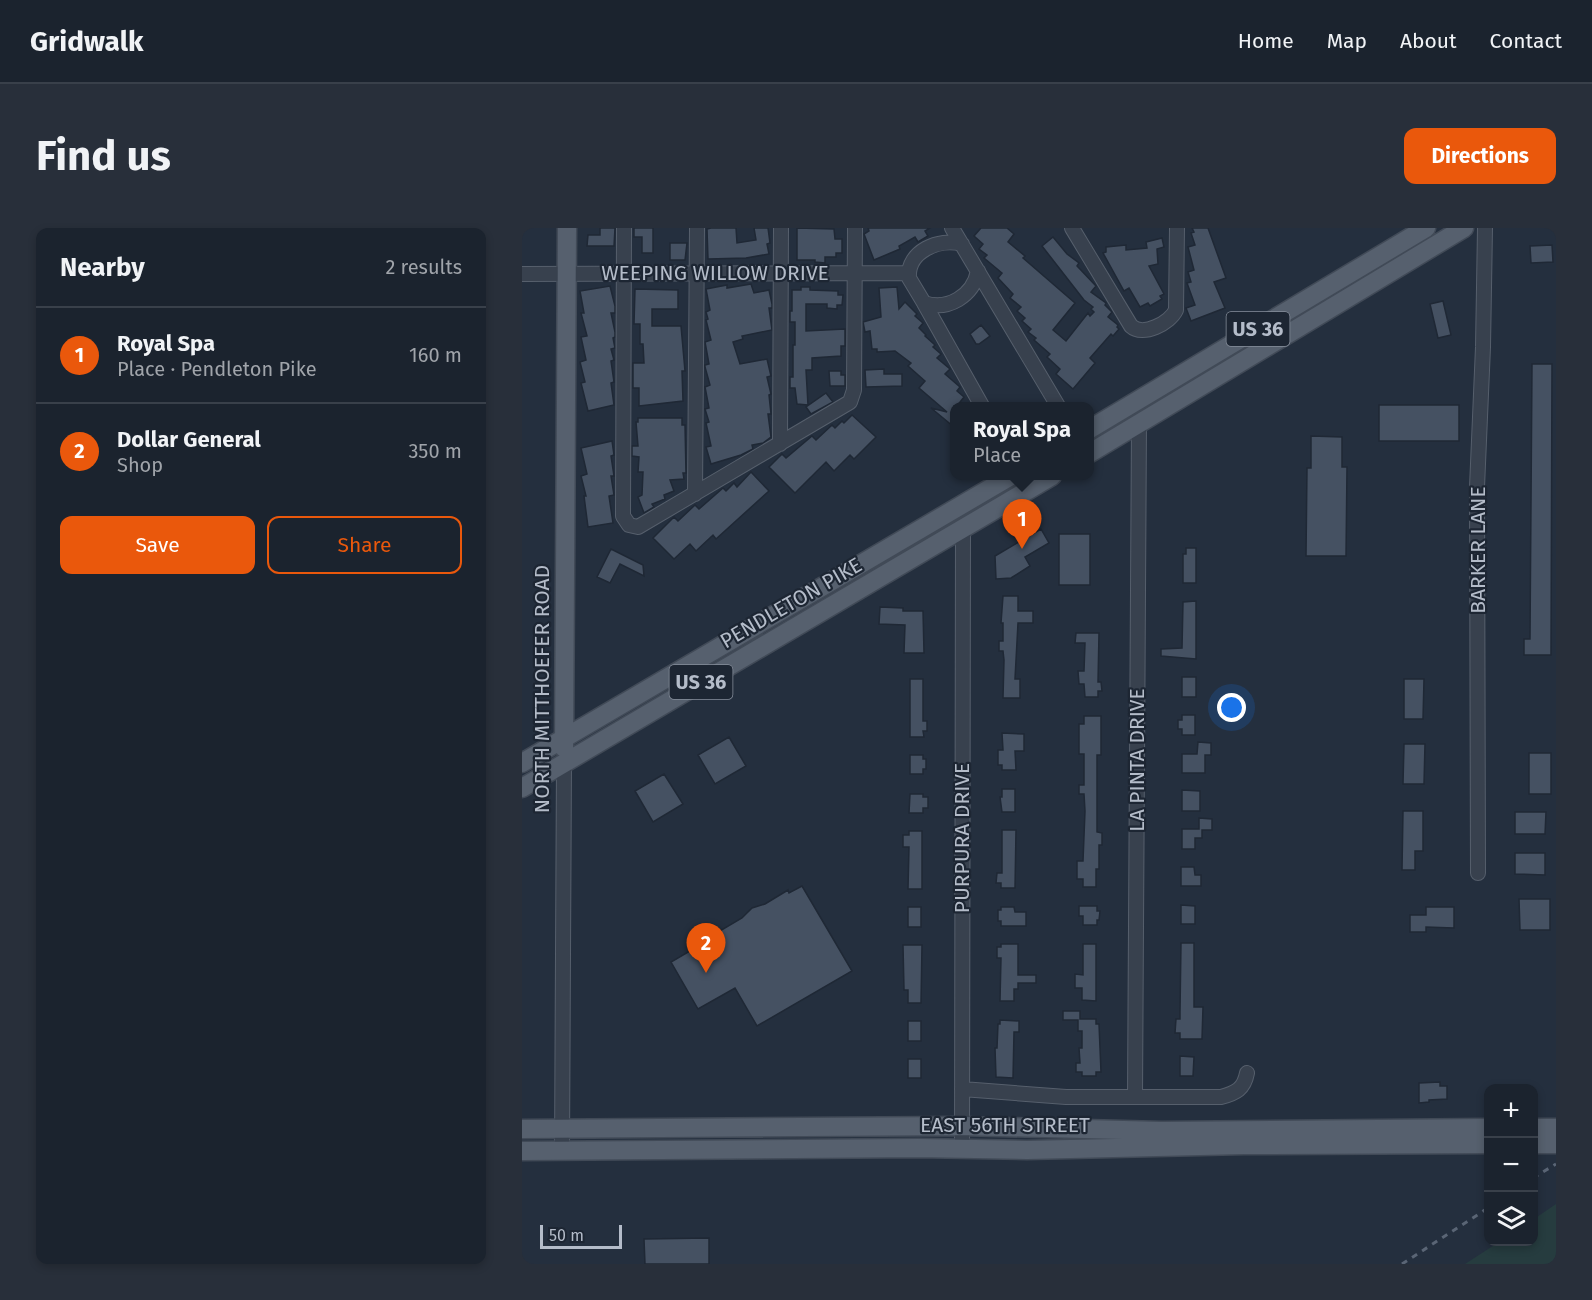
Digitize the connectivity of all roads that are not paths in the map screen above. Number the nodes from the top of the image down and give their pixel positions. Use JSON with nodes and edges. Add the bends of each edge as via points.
{"nodes":[{"id":1,"x":567,"y":228,"type":"edge"},
{"id":2,"x":624,"y":228,"type":"edge"},
{"id":3,"x":697,"y":228,"type":"edge"},
{"id":4,"x":781,"y":228,"type":"edge"},
{"id":5,"x":855,"y":228,"type":"edge"},
{"id":6,"x":952,"y":228,"type":"edge"},
{"id":7,"x":1072,"y":228,"type":"edge"},
{"id":8,"x":1178,"y":228,"type":"edge"},
{"id":9,"x":1426,"y":228,"type":"edge"},
{"id":10,"x":1464,"y":228,"type":"edge"},
{"id":11,"x":1485,"y":228,"type":"edge"},
{"id":12,"x":962,"y":244,"type":"junction"},
{"id":13,"x":978,"y":271,"type":"junction"},
{"id":14,"x":567,"y":272,"type":"junction"},
{"id":15,"x":624,"y":272,"type":"junction"},
{"id":16,"x":696,"y":273,"type":"junction"},
{"id":17,"x":780,"y":273,"type":"junction"},
{"id":18,"x":854,"y":273,"type":"junction"},
{"id":19,"x":908,"y":273,"type":"junction"},
{"id":20,"x":522,"y":274,"type":"edge"},
{"id":21,"x":924,"y":303,"type":"junction"},
{"id":22,"x":980,"y":402,"type":"edge"},
{"id":23,"x":1056,"y":402,"type":"edge"},
{"id":24,"x":1140,"y":422,"type":"junction"},
{"id":25,"x":1094,"y":426,"type":"edge"},
{"id":26,"x":780,"y":444,"type":"junction"},
{"id":27,"x":1094,"y":450,"type":"edge"},
{"id":28,"x":1004,"y":480,"type":"edge"},
{"id":29,"x":1045,"y":480,"type":"edge"},
{"id":30,"x":695,"y":494,"type":"junction"},
{"id":31,"x":963,"y":528,"type":"junction"},
{"id":32,"x":564,"y":738,"type":"junction"},
{"id":33,"x":564,"y":762,"type":"junction"},
{"id":34,"x":522,"y":763,"type":"edge"},
{"id":35,"x":522,"y":788,"type":"edge"},
{"id":36,"x":1478,"y":873,"type":"dead end"},
{"id":37,"x":1247,"y":1073,"type":"dead end"},
{"id":38,"x":962,"y":1089,"type":"junction"},
{"id":39,"x":1135,"y":1097,"type":"junction"},
{"id":40,"x":962,"y":1126,"type":"junction"},
{"id":41,"x":1483,"y":1128,"type":"edge"},
{"id":42,"x":1538,"y":1128,"type":"edge"},
{"id":43,"x":1556,"y":1128,"type":"edge"},
{"id":44,"x":522,"y":1129,"type":"edge"},
{"id":45,"x":561,"y":1129,"type":"junction"},
{"id":46,"x":1484,"y":1144,"type":"edge"},
{"id":47,"x":1538,"y":1144,"type":"edge"},
{"id":48,"x":1556,"y":1144,"type":"edge"},
{"id":49,"x":962,"y":1149,"type":"junction"},
{"id":50,"x":522,"y":1150,"type":"edge"},
{"id":51,"x":561,"y":1150,"type":"junction"}],
"edges":[{"from":1,"to":14,"type":"main road","name":"NORTH MITTHOEFER ROAD"},
{"from":2,"to":15,"type":"street"},
{"from":3,"to":16,"type":"street"},
{"from":4,"to":17,"type":"street"},
{"from":5,"to":18,"type":"street"},
{"from":6,"to":12,"type":"street"},
{"from":7,"to":8,"type":"street","via":[[1131,326],[1146,332],[1173,316],[1176,310]]},
{"from":9,"to":25,"type":"main road","number":"US 36"},
{"from":10,"to":24,"type":"main road"},
{"from":11,"to":36,"type":"street","name":"BARKER LANE","via":[[1477,487]]},
{"from":12,"to":13,"type":"street"},
{"from":12,"to":19,"type":"street","via":[[944,242],[929,246],[915,259]]},
{"from":13,"to":21,"type":"street","via":[[971,287],[958,299],[941,306]]},
{"from":13,"to":23,"type":"street"},
{"from":14,"to":15,"type":"street","name":"WEEPING WILLOW DRIVE"},
{"from":14,"to":20,"type":"street","name":"WEEPING WILLOW DRIVE"},
{"from":14,"to":32,"type":"main road","name":"NORTH MITTHOEFER ROAD"},
{"from":15,"to":16,"type":"street","name":"WEEPING WILLOW DRIVE"},
{"from":15,"to":30,"type":"street","via":[[624,519],[638,527]]},
{"from":16,"to":17,"type":"street","name":"WEEPING WILLOW DRIVE"},
{"from":16,"to":30,"type":"street"},
{"from":17,"to":18,"type":"street","name":"WEEPING WILLOW DRIVE"},
{"from":17,"to":26,"type":"street"},
{"from":18,"to":19,"type":"street","name":"WEEPING WILLOW DRIVE"},
{"from":18,"to":26,"type":"street","via":[[853,397]]},
{"from":19,"to":21,"type":"street"},
{"from":21,"to":22,"type":"street"},
{"from":24,"to":27,"type":"main road"},
{"from":24,"to":39,"type":"street","name":"LA PINTA DRIVE"},
{"from":26,"to":30,"type":"street"},
{"from":28,"to":32,"type":"main road","name":"PENDLETON PIKE","number":"US 36"},
{"from":29,"to":31,"type":"main road","name":"PENDLETON PIKE"},
{"from":31,"to":33,"type":"main road","name":"PENDLETON PIKE","number":"US 36"},
{"from":31,"to":38,"type":"street","name":"PURPURA DRIVE"},
{"from":32,"to":33,"type":"main road","name":"NORTH MITTHOEFER ROAD"},
{"from":32,"to":34,"type":"main road","name":"PENDLETON PIKE","number":"US 36"},
{"from":33,"to":35,"type":"main road","name":"PENDLETON PIKE","number":"US 36"},
{"from":33,"to":45,"type":"street","name":"NORTH MITTHOEFER ROAD"},
{"from":37,"to":39,"type":"street","via":[[1239,1090],[1221,1097]]},
{"from":38,"to":39,"type":"street","via":[[1046,1097]]},
{"from":38,"to":40,"type":"street","name":"PURPURA DRIVE"},
{"from":40,"to":41,"type":"main road","name":"EAST 56TH STREET","via":[[1162,1131]]},
{"from":40,"to":45,"type":"main road","name":"EAST 56TH STREET"},
{"from":40,"to":49,"type":"street","name":"PURPURA DRIVE"},
{"from":42,"to":43,"type":"main road"},
{"from":44,"to":45,"type":"main road","name":"EAST 56TH STREET"},
{"from":45,"to":51,"type":"street","name":"NORTH MITTHOEFER ROAD"},
{"from":46,"to":49,"type":"main road","name":"EAST 56TH STREET"},
{"from":47,"to":48,"type":"main road"},
{"from":49,"to":51,"type":"main road","name":"EAST 56TH STREET"},
{"from":50,"to":51,"type":"main road","name":"EAST 56TH STREET"}]}
